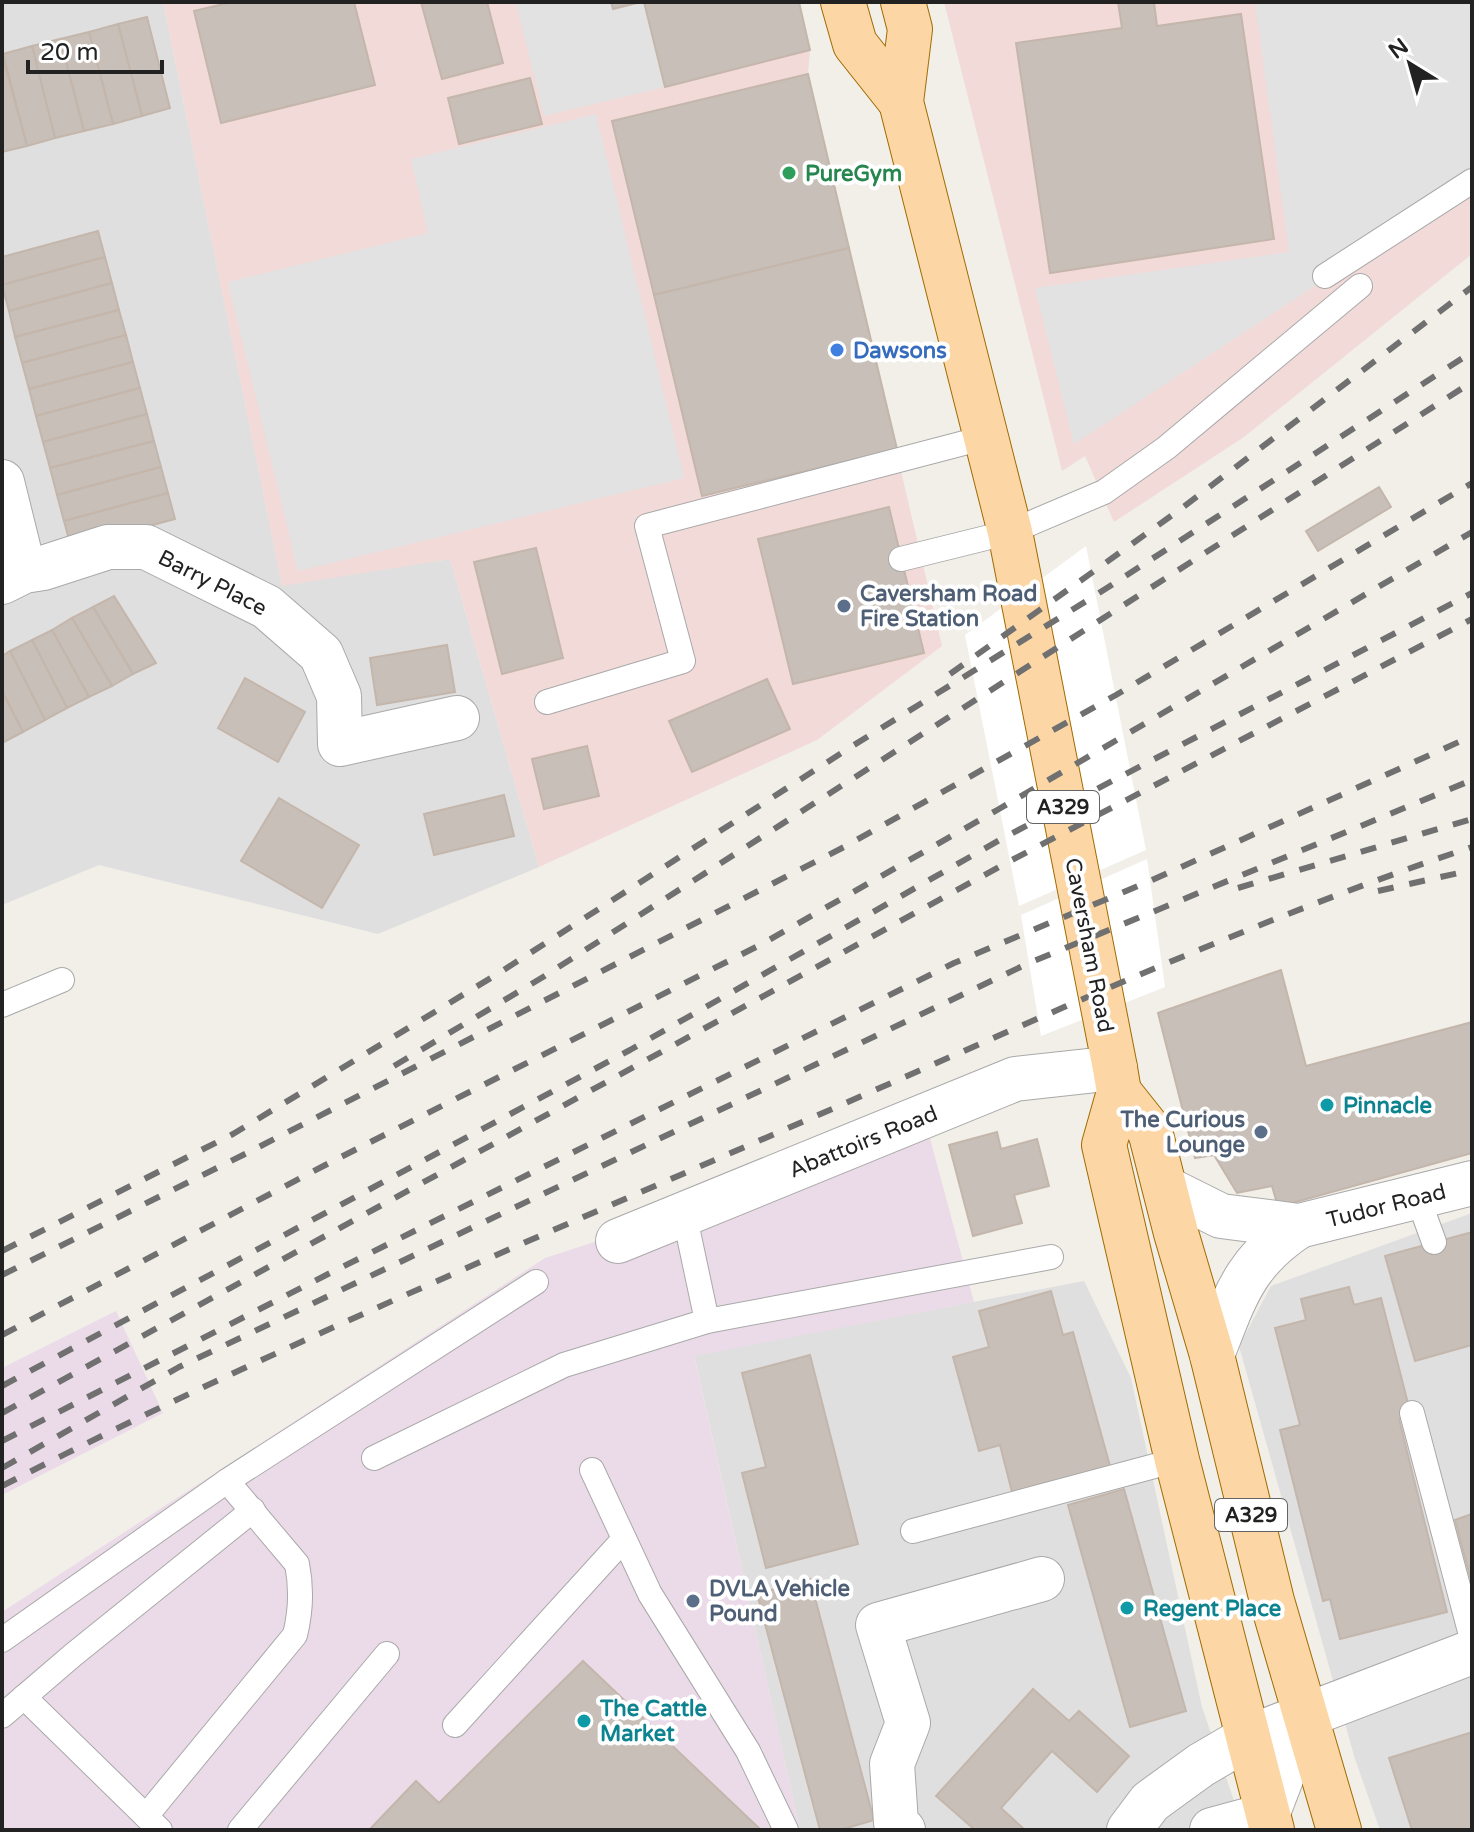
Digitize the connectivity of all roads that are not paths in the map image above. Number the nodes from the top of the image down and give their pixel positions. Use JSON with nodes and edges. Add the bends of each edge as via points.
{"nodes":[{"id":1,"x":843,"y":2,"type":"edge"},
{"id":2,"x":903,"y":2,"type":"edge"},
{"id":3,"x":901,"y":102,"type":"junction"},
{"id":4,"x":1472,"y":181,"type":"edge"},
{"id":5,"x":1325,"y":276,"type":"dead end"},
{"id":6,"x":1360,"y":286,"type":"dead end"},
{"id":7,"x":987,"y":437,"type":"junction"},
{"id":8,"x":2,"y":482,"type":"edge"},
{"id":9,"x":1010,"y":532,"type":"junction"},
{"id":10,"x":901,"y":559,"type":"dead end"},
{"id":11,"x":13,"y":576,"type":"edge"},
{"id":12,"x":547,"y":702,"type":"dead end"},
{"id":13,"x":457,"y":718,"type":"dead end"},
{"id":14,"x":62,"y":980,"type":"dead end"},
{"id":15,"x":2,"y":1005,"type":"edge"},
{"id":16,"x":1117,"y":1080,"type":"junction"},
{"id":17,"x":1472,"y":1183,"type":"edge"},
{"id":18,"x":1165,"y":1188,"type":"junction"},
{"id":19,"x":1418,"y":1198,"type":"junction"},
{"id":20,"x":684,"y":1213,"type":"junction"},
{"id":21,"x":1299,"y":1226,"type":"junction"},
{"id":22,"x":618,"y":1241,"type":"dead end"},
{"id":23,"x":1434,"y":1242,"type":"dead end"},
{"id":24,"x":1051,"y":1257,"type":"dead end"},
{"id":25,"x":536,"y":1282,"type":"dead end"},
{"id":26,"x":707,"y":1321,"type":"junction"},
{"id":27,"x":1212,"y":1355,"type":"junction"},
{"id":28,"x":1412,"y":1413,"type":"dead end"},
{"id":29,"x":374,"y":1458,"type":"dead end"},
{"id":30,"x":1177,"y":1460,"type":"junction"},
{"id":31,"x":592,"y":1470,"type":"dead end"},
{"id":32,"x":227,"y":1481,"type":"junction"},
{"id":33,"x":253,"y":1510,"type":"junction"},
{"id":34,"x":913,"y":1531,"type":"dead end"},
{"id":35,"x":624,"y":1539,"type":"junction"},
{"id":36,"x":1042,"y":1579,"type":"dead end"},
{"id":37,"x":1472,"y":1639,"type":"edge"},
{"id":38,"x":2,"y":1640,"type":"edge"},
{"id":39,"x":1472,"y":1652,"type":"edge"},
{"id":40,"x":387,"y":1654,"type":"dead end"},
{"id":41,"x":24,"y":1697,"type":"junction"},
{"id":42,"x":2,"y":1716,"type":"edge"},
{"id":43,"x":1305,"y":1716,"type":"junction"},
{"id":44,"x":455,"y":1725,"type":"dead end"},
{"id":45,"x":1247,"y":1738,"type":"junction"},
{"id":46,"x":153,"y":1823,"type":"edge"},
{"id":47,"x":1270,"y":1823,"type":"edge"},
{"id":48,"x":240,"y":1830,"type":"edge"},
{"id":49,"x":786,"y":1830,"type":"edge"},
{"id":50,"x":903,"y":1830,"type":"edge"},
{"id":51,"x":1129,"y":1830,"type":"edge"},
{"id":52,"x":1212,"y":1830,"type":"edge"},
{"id":53,"x":1339,"y":1830,"type":"edge"}],
"edges":[{"from":1,"to":3,"type":"main road","name":"Caversham Road","number":"A329","via":[[855,44]]},
{"from":2,"to":3,"type":"main road","name":"Caversham Road","number":"A329","via":[[910,29]]},
{"from":3,"to":7,"type":"main road","name":"Caversham Road","number":"A329"},
{"from":4,"to":5,"type":"lane"},
{"from":6,"to":9,"type":"lane","via":[[1166,448],[1104,492]]},
{"from":7,"to":9,"type":"main road","name":"Caversham Road","number":"A329"},
{"from":7,"to":12,"type":"lane","via":[[647,526],[683,661]]},
{"from":8,"to":11,"type":"street"},
{"from":9,"to":10,"type":"lane"},
{"from":9,"to":16,"type":"main road","name":"Caversham Road","number":"A329"},
{"from":11,"to":13,"type":"street","name":"Barry Place","via":[[108,547],[146,547],[267,607],[321,654],[339,696],[340,744]]},
{"from":14,"to":15,"type":"lane"},
{"from":16,"to":18,"type":"main road","number":"A329","via":[[1150,1131]]},
{"from":16,"to":20,"type":"street","name":"Abattoirs Road","via":[[1015,1079]]},
{"from":16,"to":30,"type":"main road","name":"Caversham Road","number":"A329","via":[[1104,1145]]},
{"from":17,"to":19,"type":"street","name":"Tudor Road"},
{"from":18,"to":21,"type":"street","name":"Tudor Road","via":[[1221,1216]]},
{"from":18,"to":27,"type":"main road","number":"A329"},
{"from":19,"to":21,"type":"street","name":"Tudor Road"},
{"from":19,"to":23,"type":"lane"},
{"from":20,"to":22,"type":"street","name":"Abattoirs Road"},
{"from":20,"to":26,"type":"lane"},
{"from":21,"to":27,"type":"street","name":"Tudor Road","via":[[1248,1272]]},
{"from":24,"to":26,"type":"lane"},
{"from":25,"to":32,"type":"lane"},
{"from":26,"to":29,"type":"lane","via":[[564,1365]]},
{"from":27,"to":43,"type":"main road","number":"A329"},
{"from":28,"to":37,"type":"lane"},
{"from":30,"to":34,"type":"lane"},
{"from":30,"to":45,"type":"main road","name":"Caversham Road","number":"A329"},
{"from":31,"to":35,"type":"lane"},
{"from":32,"to":33,"type":"lane"},
{"from":32,"to":38,"type":"lane"},
{"from":33,"to":41,"type":"lane"},
{"from":33,"to":46,"type":"lane","via":[[297,1564],[301,1612],[295,1635]]},
{"from":35,"to":44,"type":"lane"},
{"from":35,"to":49,"type":"lane","via":[[650,1594],[748,1751]]},
{"from":36,"to":50,"type":"street","via":[[878,1625],[908,1723],[892,1764],[896,1823]]},
{"from":39,"to":43,"type":"street"},
{"from":40,"to":48,"type":"lane"},
{"from":41,"to":42,"type":"lane"},
{"from":41,"to":46,"type":"lane"},
{"from":43,"to":45,"type":"street"},
{"from":43,"to":47,"type":"street"},
{"from":43,"to":53,"type":"main road","number":"A329"},
{"from":45,"to":47,"type":"main road","number":"A329"},
{"from":45,"to":51,"type":"street","via":[[1150,1802]]},
{"from":47,"to":52,"type":"street"}]}
